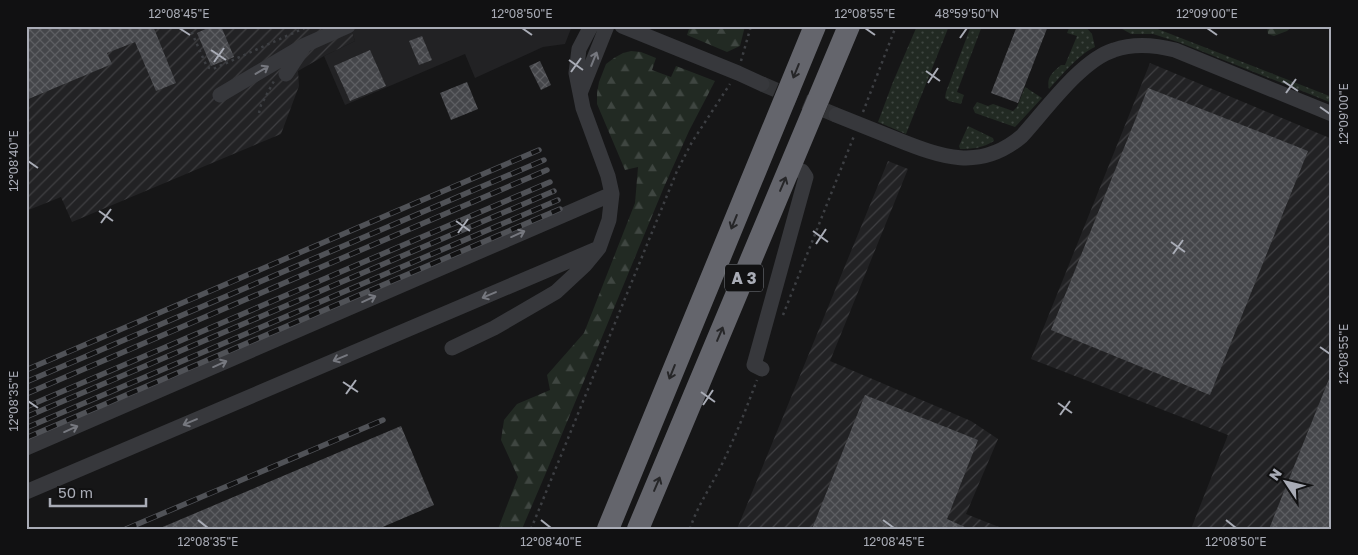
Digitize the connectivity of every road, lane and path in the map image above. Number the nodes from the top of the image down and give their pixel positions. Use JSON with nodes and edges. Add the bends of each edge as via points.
{"nodes":[{"id":1,"x":190,"y":26,"type":"edge"},
{"id":2,"x":309,"y":26,"type":"edge"},
{"id":3,"x":591,"y":26,"type":"edge"},
{"id":4,"x":607,"y":26,"type":"edge"},
{"id":5,"x":622,"y":26,"type":"edge"},
{"id":6,"x":751,"y":26,"type":"edge"},
{"id":7,"x":815,"y":26,"type":"edge"},
{"id":8,"x":849,"y":26,"type":"edge"},
{"id":9,"x":896,"y":26,"type":"edge"},
{"id":10,"x":344,"y":27,"type":"edge"},
{"id":11,"x":305,"y":45,"type":"junction"},
{"id":12,"x":738,"y":73,"type":"junction"},
{"id":13,"x":286,"y":74,"type":"dead end"},
{"id":14,"x":762,"y":84,"type":"tunnel mouth"},
{"id":15,"x":581,"y":91,"type":"junction"},
{"id":16,"x":220,"y":95,"type":"dead end"},
{"id":17,"x":1332,"y":114,"type":"edge"},
{"id":18,"x":836,"y":115,"type":"tunnel mouth"},
{"id":19,"x":859,"y":124,"type":"junction"},
{"id":20,"x":802,"y":171,"type":"dead end"},
{"id":21,"x":612,"y":194,"type":"junction"},
{"id":22,"x":599,"y":248,"type":"junction"},
{"id":23,"x":780,"y":323,"type":"dead end"},
{"id":24,"x":452,"y":348,"type":"dead end"},
{"id":25,"x":762,"y":369,"type":"joint"},
{"id":26,"x":26,"y":448,"type":"edge"},
{"id":27,"x":26,"y":492,"type":"edge"},
{"id":28,"x":531,"y":529,"type":"edge"},
{"id":29,"x":608,"y":529,"type":"edge"},
{"id":30,"x":638,"y":529,"type":"edge"},
{"id":31,"x":690,"y":529,"type":"edge"}],
"edges":[{"from":1,"to":2,"type":"path","via":[[207,67],[213,69]]},
{"from":3,"to":15,"type":"street","via":[[579,49],[576,73]]},
{"from":15,"to":4,"type":"street","one_way":true},
{"from":5,"to":12,"type":"street"},
{"from":6,"to":12,"type":"path"},
{"from":7,"to":29,"type":"highway","number":"A 3","one_way":true},
{"from":30,"to":8,"type":"highway","number":"A 3","one_way":true},
{"from":9,"to":19,"type":"path"},
{"from":10,"to":11,"type":"street"},
{"from":11,"to":13,"type":"street"},
{"from":16,"to":11,"type":"street","one_way":true},
{"from":12,"to":14,"type":"street"},
{"from":12,"to":28,"type":"path","via":[[706,118],[677,171]]},
{"from":15,"to":21,"type":"street","via":[[583,108]]},
{"from":17,"to":19,"type":"street","via":[[1175,50],[1144,45],[1113,50],[1097,58],[1079,72],[1022,136],[996,153],[975,158],[932,154]]},
{"from":18,"to":19,"type":"street"},
{"from":19,"to":23,"type":"path"},
{"from":20,"to":25,"type":"street","via":[[806,178],[754,365]]},
{"from":21,"to":22,"type":"street","via":[[609,220]]},
{"from":26,"to":21,"type":"street","one_way":true},
{"from":22,"to":24,"type":"street","via":[[556,292]]},
{"from":22,"to":27,"type":"street","one_way":true},
{"from":25,"to":31,"type":"path","via":[[736,434]]}]}
